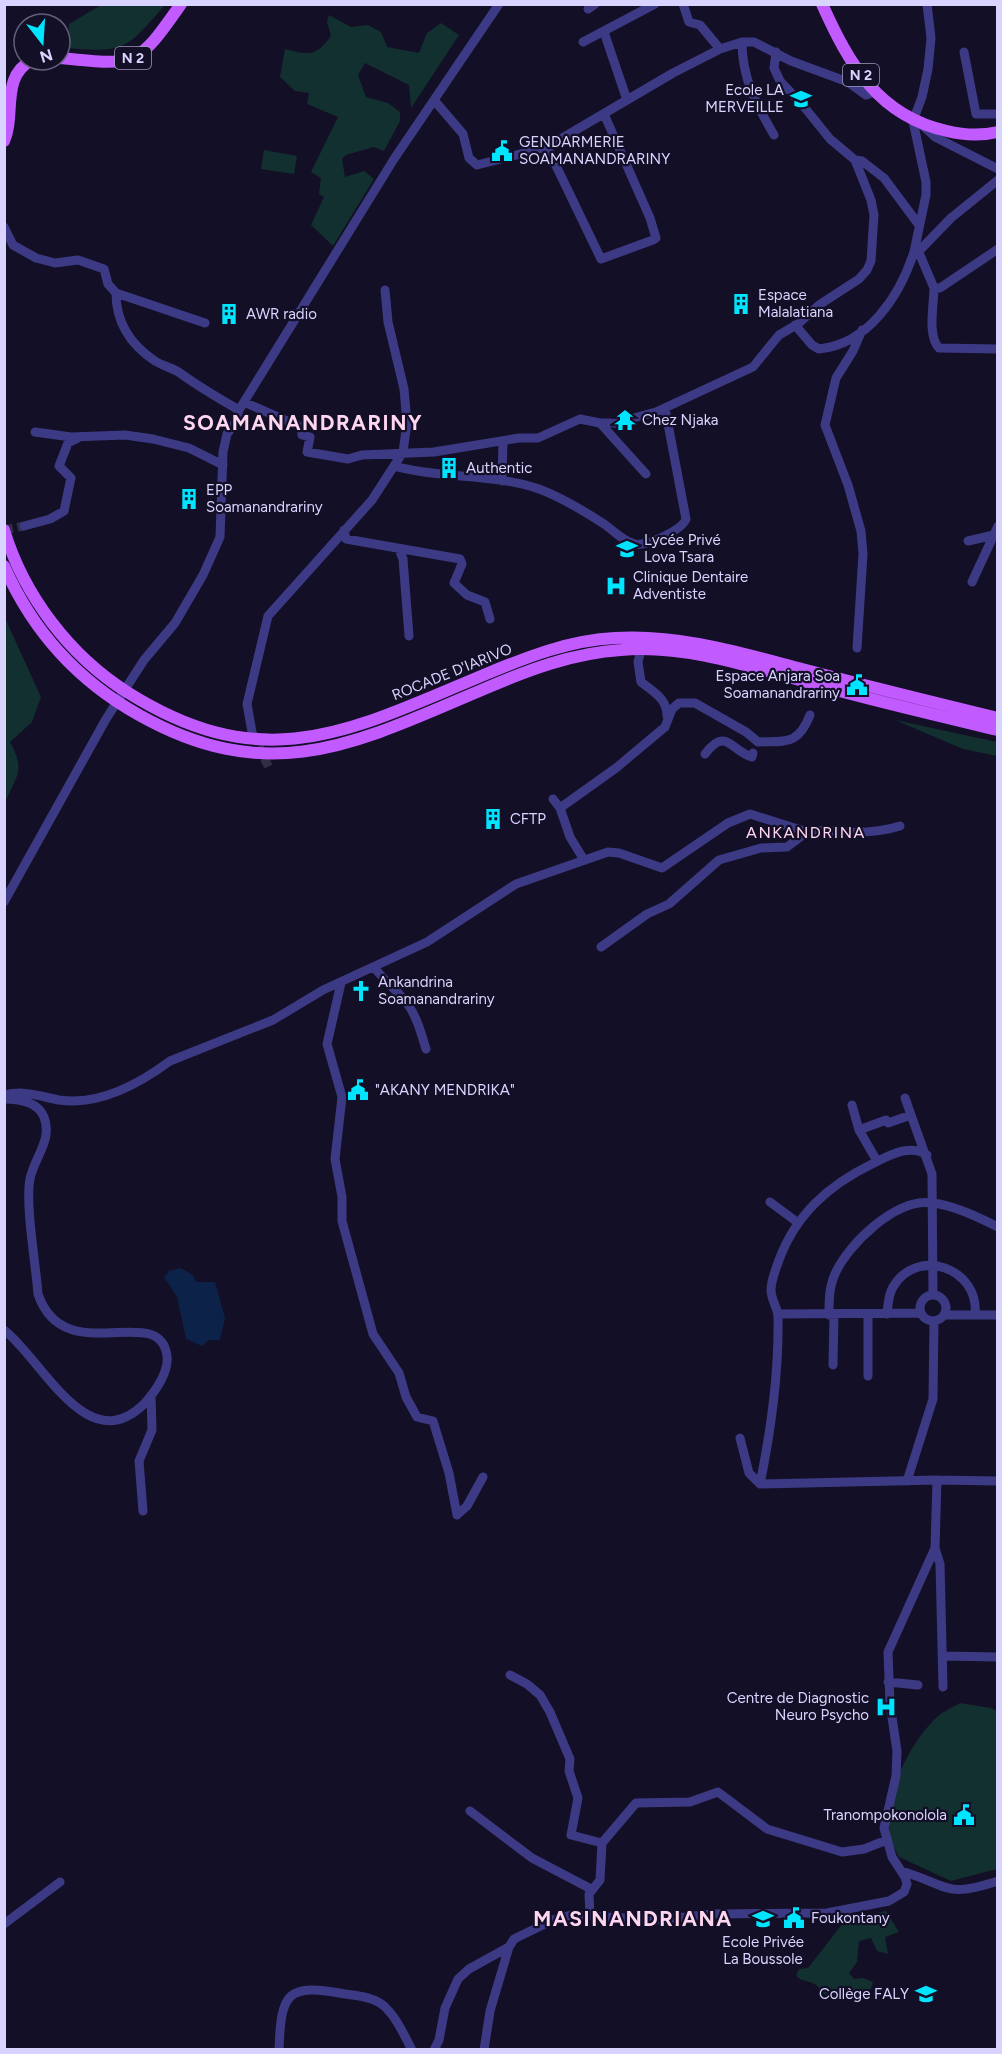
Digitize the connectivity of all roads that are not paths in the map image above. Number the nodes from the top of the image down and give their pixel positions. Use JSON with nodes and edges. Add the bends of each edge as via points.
{"nodes":[{"id":1,"x":499,"y":4,"type":"edge"},
{"id":2,"x":655,"y":4,"type":"edge"},
{"id":3,"x":683,"y":4,"type":"edge"},
{"id":4,"x":822,"y":4,"type":"edge"},
{"id":5,"x":927,"y":4,"type":"edge"},
{"id":6,"x":180,"y":5,"type":"edge"},
{"id":7,"x":604,"y":33,"type":"junction"},
{"id":8,"x":583,"y":42,"type":"dead end"},
{"id":9,"x":742,"y":42,"type":"junction"},
{"id":10,"x":720,"y":49,"type":"junction"},
{"id":11,"x":776,"y":52,"type":"junction"},
{"id":12,"x":964,"y":52,"type":"dead end"},
{"id":13,"x":72,"y":59,"type":"edge"},
{"id":14,"x":19,"y":72,"type":"edge"},
{"id":15,"x":874,"y":92,"type":"junction"},
{"id":16,"x":434,"y":100,"type":"junction"},
{"id":17,"x":627,"y":100,"type":"junction"},
{"id":18,"x":604,"y":114,"type":"junction"},
{"id":19,"x":998,"y":114,"type":"edge"},
{"id":20,"x":918,"y":124,"type":"junction"},
{"id":21,"x":998,"y":132,"type":"edge"},
{"id":22,"x":774,"y":135,"type":"dead end"},
{"id":23,"x":4,"y":141,"type":"edge"},
{"id":24,"x":547,"y":147,"type":"junction"},
{"id":25,"x":855,"y":160,"type":"junction"},
{"id":26,"x":998,"y":169,"type":"edge"},
{"id":27,"x":998,"y":180,"type":"edge"},
{"id":28,"x":919,"y":225,"type":"junction"},
{"id":29,"x":4,"y":227,"type":"edge"},
{"id":30,"x":998,"y":249,"type":"edge"},
{"id":31,"x":914,"y":252,"type":"junction"},
{"id":32,"x":934,"y":288,"type":"junction"},
{"id":33,"x":385,"y":290,"type":"dead end"},
{"id":34,"x":116,"y":293,"type":"junction"},
{"id":35,"x":205,"y":323,"type":"dead end"},
{"id":36,"x":795,"y":325,"type":"junction"},
{"id":37,"x":862,"y":330,"type":"junction"},
{"id":38,"x":998,"y":349,"type":"edge"},
{"id":39,"x":242,"y":407,"type":"junction"},
{"id":40,"x":665,"y":408,"type":"junction"},
{"id":41,"x":600,"y":423,"type":"junction"},
{"id":42,"x":35,"y":432,"type":"dead end"},
{"id":43,"x":83,"y":437,"type":"junction"},
{"id":44,"x":503,"y":441,"type":"junction"},
{"id":45,"x":403,"y":452,"type":"junction"},
{"id":46,"x":223,"y":465,"type":"junction"},
{"id":47,"x":394,"y":466,"type":"junction"},
{"id":48,"x":646,"y":474,"type":"dead end"},
{"id":49,"x":502,"y":481,"type":"junction"},
{"id":50,"x":24,"y":526,"type":"tunnel mouth"},
{"id":51,"x":4,"y":530,"type":"edge"},
{"id":52,"x":344,"y":530,"type":"junction"},
{"id":53,"x":996,"y":530,"type":"edge"},
{"id":54,"x":968,"y":541,"type":"dead end"},
{"id":55,"x":399,"y":549,"type":"junction"},
{"id":56,"x":4,"y":566,"type":"edge"},
{"id":57,"x":972,"y":582,"type":"dead end"},
{"id":58,"x":490,"y":619,"type":"dead end"},
{"id":59,"x":409,"y":636,"type":"dead end"},
{"id":60,"x":857,"y":648,"type":"dead end"},
{"id":61,"x":641,"y":650,"type":"junction"},
{"id":62,"x":810,"y":715,"type":"dead end"},
{"id":63,"x":998,"y":718,"type":"edge"},
{"id":64,"x":667,"y":722,"type":"junction"},
{"id":65,"x":998,"y":730,"type":"edge"},
{"id":66,"x":252,"y":732,"type":"tunnel mouth"},
{"id":67,"x":753,"y":753,"type":"dead end"},
{"id":68,"x":705,"y":754,"type":"dead end"},
{"id":69,"x":553,"y":799,"type":"dead end"},
{"id":70,"x":560,"y":808,"type":"junction"},
{"id":71,"x":900,"y":826,"type":"dead end"},
{"id":72,"x":807,"y":832,"type":"junction"},
{"id":73,"x":584,"y":860,"type":"junction"},
{"id":74,"x":4,"y":902,"type":"edge"},
{"id":75,"x":601,"y":947,"type":"dead end"},
{"id":76,"x":374,"y":967,"type":"junction"},
{"id":77,"x":340,"y":983,"type":"junction"},
{"id":78,"x":426,"y":1049,"type":"dead end"},
{"id":79,"x":4,"y":1097,"type":"edge"},
{"id":80,"x":905,"y":1098,"type":"dead end"},
{"id":81,"x":852,"y":1106,"type":"dead end"},
{"id":82,"x":911,"y":1115,"type":"junction"},
{"id":83,"x":859,"y":1130,"type":"junction"},
{"id":84,"x":927,"y":1155,"type":"junction"},
{"id":85,"x":877,"y":1161,"type":"junction"},
{"id":86,"x":770,"y":1202,"type":"dead end"},
{"id":87,"x":933,"y":1203,"type":"junction"},
{"id":88,"x":797,"y":1222,"type":"junction"},
{"id":89,"x":998,"y":1227,"type":"edge"},
{"id":90,"x":933,"y":1264,"type":"junction"},
{"id":91,"x":933,"y":1294,"type":"junction"},
{"id":92,"x":921,"y":1313,"type":"junction"},
{"id":93,"x":778,"y":1314,"type":"junction"},
{"id":94,"x":886,"y":1314,"type":"junction"},
{"id":95,"x":832,"y":1315,"type":"junction"},
{"id":96,"x":868,"y":1315,"type":"junction"},
{"id":97,"x":944,"y":1315,"type":"junction"},
{"id":98,"x":975,"y":1315,"type":"junction"},
{"id":99,"x":998,"y":1315,"type":"edge"},
{"id":100,"x":934,"y":1321,"type":"junction"},
{"id":101,"x":4,"y":1330,"type":"edge"},
{"id":102,"x":833,"y":1365,"type":"dead end"},
{"id":103,"x":868,"y":1376,"type":"dead end"},
{"id":104,"x":151,"y":1395,"type":"junction"},
{"id":105,"x":740,"y":1438,"type":"dead end"},
{"id":106,"x":483,"y":1477,"type":"dead end"},
{"id":107,"x":937,"y":1480,"type":"junction"},
{"id":108,"x":907,"y":1481,"type":"junction"},
{"id":109,"x":998,"y":1481,"type":"edge"},
{"id":110,"x":760,"y":1484,"type":"junction"},
{"id":111,"x":143,"y":1511,"type":"dead end"},
{"id":112,"x":935,"y":1548,"type":"junction"},
{"id":113,"x":943,"y":1656,"type":"junction"},
{"id":114,"x":998,"y":1657,"type":"edge"},
{"id":115,"x":510,"y":1675,"type":"dead end"},
{"id":116,"x":888,"y":1682,"type":"junction"},
{"id":117,"x":918,"y":1685,"type":"dead end"},
{"id":118,"x":943,"y":1686,"type":"dead end"},
{"id":119,"x":470,"y":1811,"type":"dead end"},
{"id":120,"x":886,"y":1840,"type":"junction"},
{"id":121,"x":602,"y":1843,"type":"junction"},
{"id":122,"x":901,"y":1870,"type":"junction"},
{"id":123,"x":998,"y":1881,"type":"edge"},
{"id":124,"x":60,"y":1882,"type":"dead end"},
{"id":125,"x":591,"y":1889,"type":"junction"},
{"id":126,"x":590,"y":1915,"type":"junction"},
{"id":127,"x":4,"y":1924,"type":"edge"},
{"id":128,"x":509,"y":1947,"type":"junction"},
{"id":129,"x":279,"y":2049,"type":"edge"},
{"id":130,"x":412,"y":2049,"type":"edge"},
{"id":131,"x":434,"y":2049,"type":"edge"},
{"id":132,"x":484,"y":2049,"type":"edge"}],
"edges":[{"from":1,"to":16,"type":"street"},
{"from":2,"to":7,"type":"street"},
{"from":3,"to":10,"type":"street","via":[[688,22],[700,26]]},
{"from":4,"to":15,"type":"main road","number":"N 2","via":[[851,61]]},
{"from":5,"to":20,"type":"street","via":[[931,38]]},
{"from":6,"to":13,"type":"main road","number":"N 2","via":[[159,38],[144,52],[124,62]]},
{"from":7,"to":8,"type":"street"},
{"from":7,"to":17,"type":"street"},
{"from":9,"to":10,"type":"street"},
{"from":9,"to":11,"type":"street","via":[[754,42]]},
{"from":9,"to":22,"type":"street","via":[[747,85]]},
{"from":10,"to":17,"type":"street"},
{"from":11,"to":15,"type":"street","via":[[848,82],[866,94]]},
{"from":11,"to":25,"type":"street","via":[[774,68],[780,81],[816,124]]},
{"from":12,"to":19,"type":"street","via":[[976,114]]},
{"from":14,"to":23,"type":"main road","via":[[12,84]]},
{"from":15,"to":20,"type":"main road","number":"N 2"},
{"from":16,"to":24,"type":"street","via":[[464,134],[474,164]]},
{"from":16,"to":39,"type":"street"},
{"from":17,"to":18,"type":"street"},
{"from":18,"to":24,"type":"street"},
{"from":18,"to":24,"type":"street","via":[[650,218],[656,238],[653,240],[601,259]]},
{"from":20,"to":21,"type":"main road","number":"N 2","via":[[975,135]]},
{"from":20,"to":26,"type":"street"},
{"from":20,"to":28,"type":"street","via":[[926,182]]},
{"from":25,"to":28,"type":"street","via":[[884,178]]},
{"from":25,"to":36,"type":"street","via":[[874,215],[871,261],[859,279]]},
{"from":27,"to":31,"type":"street"},
{"from":28,"to":31,"type":"street"},
{"from":29,"to":34,"type":"street","via":[[13,245],[36,258],[55,263],[78,260],[104,269],[108,284]]},
{"from":30,"to":32,"type":"street","via":[[940,288]]},
{"from":31,"to":32,"type":"street","via":[[920,255]]},
{"from":31,"to":37,"type":"street","via":[[906,279],[893,301]]},
{"from":32,"to":38,"type":"street","via":[[933,333],[939,348]]},
{"from":33,"to":45,"type":"street","via":[[388,322],[404,389],[407,423]]},
{"from":34,"to":35,"type":"street"},
{"from":34,"to":39,"type":"street","via":[[116,309],[138,348],[192,384]]},
{"from":36,"to":37,"type":"street","via":[[819,350]]},
{"from":36,"to":40,"type":"street","via":[[772,341],[753,367]]},
{"from":37,"to":60,"type":"street","via":[[836,378],[825,425],[861,531]]},
{"from":39,"to":45,"type":"street","via":[[301,427],[303,435],[310,437],[307,452],[342,460]]},
{"from":39,"to":46,"type":"street","via":[[227,434]]},
{"from":40,"to":41,"type":"street","via":[[633,419]]},
{"from":40,"to":49,"type":"street","via":[[686,519],[681,528],[671,533],[633,544],[550,494]]},
{"from":41,"to":44,"type":"street","via":[[580,419],[546,436]]},
{"from":41,"to":48,"type":"street"},
{"from":42,"to":43,"type":"street"},
{"from":43,"to":46,"type":"street","via":[[125,435],[153,439],[189,448]]},
{"from":43,"to":50,"type":"street","via":[[68,443],[60,466],[71,478],[64,511]]},
{"from":44,"to":45,"type":"street","via":[[434,452]]},
{"from":44,"to":49,"type":"street"},
{"from":45,"to":47,"type":"street"},
{"from":46,"to":74,"type":"street","via":[[220,537],[193,595],[106,719]]},
{"from":47,"to":49,"type":"street","via":[[420,473]]},
{"from":47,"to":52,"type":"street","via":[[372,500]]},
{"from":51,"to":63,"type":"main road","name":"ROCADE D'IARIVO","via":[[13,555],[45,612],[92,666],[151,706],[218,734],[264,741],[323,735],[388,714],[548,651],[601,639],[636,637],[685,641]]},
{"from":52,"to":55,"type":"street","via":[[346,539]]},
{"from":52,"to":66,"type":"street","via":[[268,616],[247,704]]},
{"from":53,"to":54,"type":"street"},
{"from":53,"to":57,"type":"street"},
{"from":55,"to":58,"type":"street","via":[[460,559],[462,564],[454,583],[467,595],[485,602]]},
{"from":55,"to":59,"type":"street"},
{"from":56,"to":61,"type":"main road","name":"ROCADE D'IARIVO","via":[[35,621],[57,650],[103,692],[175,733],[256,754],[304,752],[367,737],[562,660],[595,652]]},
{"from":61,"to":64,"type":"street","via":[[641,682],[660,697],[667,708]]},
{"from":61,"to":65,"type":"main road","name":"ROCADE D'IARIVO","via":[[699,656]]},
{"from":62,"to":64,"type":"street","via":[[802,733],[787,741],[758,742],[695,703],[679,703]]},
{"from":64,"to":70,"type":"street","via":[[616,768]]},
{"from":67,"to":68,"type":"street","via":[[752,757],[747,756],[730,742],[721,741]]},
{"from":69,"to":70,"type":"street"},
{"from":70,"to":73,"type":"street","via":[[570,837]]},
{"from":71,"to":72,"type":"street","via":[[878,832],[824,828]]},
{"from":72,"to":73,"type":"street","via":[[750,814],[728,823],[662,868],[619,853],[608,852]]},
{"from":72,"to":75,"type":"street","via":[[787,848],[761,848],[720,860],[669,904],[647,914]]},
{"from":73,"to":76,"type":"street","via":[[499,893],[427,942]]},
{"from":76,"to":77,"type":"street"},
{"from":76,"to":78,"type":"street","via":[[407,1003]]},
{"from":77,"to":79,"type":"street","via":[[273,1020],[170,1061],[157,1071],[88,1102],[21,1091]]},
{"from":77,"to":106,"type":"street","via":[[327,1044],[342,1097],[336,1173],[342,1221],[366,1312],[373,1334],[399,1373],[417,1417],[433,1421],[457,1515],[467,1506]]},
{"from":79,"to":104,"type":"street","via":[[27,1102],[45,1118],[44,1144],[29,1191],[38,1294],[43,1307],[63,1326],[79,1333],[125,1331],[155,1336],[165,1347],[167,1361]]},
{"from":80,"to":82,"type":"street"},
{"from":81,"to":83,"type":"street"},
{"from":82,"to":83,"type":"street"},
{"from":82,"to":84,"type":"street"},
{"from":83,"to":85,"type":"street"},
{"from":84,"to":85,"type":"street","via":[[912,1149]]},
{"from":84,"to":87,"type":"street"},
{"from":85,"to":88,"type":"street","via":[[838,1184]]},
{"from":86,"to":88,"type":"street"},
{"from":87,"to":89,"type":"street"},
{"from":87,"to":90,"type":"street"},
{"from":87,"to":95,"type":"street","via":[[916,1204],[890,1215],[861,1237],[834,1276],[829,1302]]},
{"from":88,"to":93,"type":"street","via":[[772,1284]]},
{"from":90,"to":91,"type":"street"},
{"from":90,"to":94,"type":"street","via":[[918,1266],[899,1279],[890,1294]]},
{"from":90,"to":98,"type":"street","via":[[964,1280],[975,1298]]},
{"from":91,"to":92,"type":"street","via":[[921,1302]]},
{"from":91,"to":97,"type":"street","via":[[945,1301]]},
{"from":92,"to":94,"type":"street"},
{"from":92,"to":100,"type":"street"},
{"from":93,"to":95,"type":"street"},
{"from":93,"to":110,"type":"street","via":[[773,1412]]},
{"from":94,"to":96,"type":"street"},
{"from":95,"to":96,"type":"street"},
{"from":95,"to":102,"type":"street"},
{"from":96,"to":103,"type":"street"},
{"from":97,"to":98,"type":"street"},
{"from":97,"to":100,"type":"street"},
{"from":98,"to":99,"type":"street"},
{"from":100,"to":108,"type":"street","via":[[933,1399]]},
{"from":101,"to":104,"type":"street","via":[[36,1360],[73,1406],[88,1417],[120,1418],[138,1409]]},
{"from":104,"to":111,"type":"street","via":[[152,1430],[139,1461]]},
{"from":105,"to":110,"type":"street","via":[[749,1471]]},
{"from":107,"to":108,"type":"street"},
{"from":107,"to":109,"type":"street"},
{"from":107,"to":112,"type":"street"},
{"from":108,"to":110,"type":"street"},
{"from":112,"to":113,"type":"street","via":[[940,1564]]},
{"from":112,"to":116,"type":"street","via":[[888,1652]]},
{"from":113,"to":114,"type":"street"},
{"from":113,"to":118,"type":"street"},
{"from":115,"to":121,"type":"street","via":[[540,1695],[570,1759],[569,1771],[578,1798],[571,1835]]},
{"from":116,"to":117,"type":"street"},
{"from":116,"to":120,"type":"street","via":[[897,1751],[896,1776],[885,1821]]},
{"from":119,"to":125,"type":"street","via":[[532,1858]]},
{"from":120,"to":121,"type":"street","via":[[842,1852],[767,1829],[718,1792],[690,1802],[636,1803]]},
{"from":120,"to":122,"type":"street"},
{"from":121,"to":125,"type":"street","via":[[600,1880]]},
{"from":122,"to":123,"type":"street","via":[[957,1891]]},
{"from":122,"to":126,"type":"street","via":[[907,1888],[898,1897],[844,1911],[712,1914],[659,1920]]},
{"from":124,"to":127,"type":"street"},
{"from":125,"to":126,"type":"street"},
{"from":126,"to":128,"type":"street","via":[[553,1920],[514,1939]]},
{"from":128,"to":131,"type":"street","via":[[458,1979]]},
{"from":128,"to":132,"type":"street","via":[[490,2011]]},
{"from":129,"to":130,"type":"street","via":[[285,2004],[294,1993],[314,1988],[379,2002],[396,2020]]}]}
